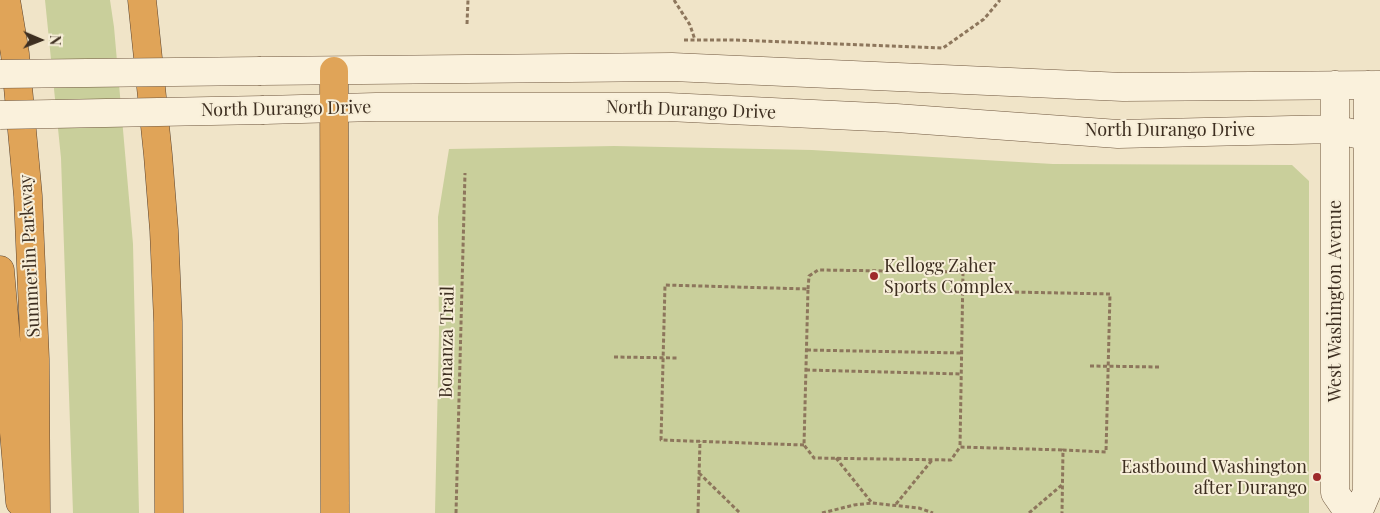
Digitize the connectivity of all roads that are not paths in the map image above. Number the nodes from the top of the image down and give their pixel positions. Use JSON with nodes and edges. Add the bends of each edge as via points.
{"nodes":[{"id":1,"x":6,"y":0,"type":"edge"},
{"id":2,"x":142,"y":0,"type":"edge"},
{"id":3,"x":334,"y":70,"type":"junction"},
{"id":4,"x":0,"y":74,"type":"edge"},
{"id":5,"x":1335,"y":85,"type":"junction"},
{"id":6,"x":1374,"y":85,"type":"edge"},
{"id":7,"x":334,"y":108,"type":"junction"},
{"id":8,"x":0,"y":115,"type":"edge"},
{"id":9,"x":1335,"y":129,"type":"junction"},
{"id":10,"x":1374,"y":137,"type":"edge"},
{"id":11,"x":0,"y":270,"type":"edge"},
{"id":12,"x":20,"y":513,"type":"edge"},
{"id":13,"x":36,"y":513,"type":"edge"},
{"id":14,"x":169,"y":513,"type":"edge"},
{"id":15,"x":335,"y":513,"type":"edge"},
{"id":16,"x":1349,"y":513,"type":"edge"},
{"id":17,"x":1358,"y":513,"type":"edge"}],
"edges":[{"from":1,"to":13,"type":"highway","name":"Summerlin Parkway","via":[[15,54],[28,196],[36,360]]},
{"from":2,"to":14,"type":"highway","via":[[164,230]]},
{"from":3,"to":4,"type":"main road","bridge":true},
{"from":3,"to":5,"type":"main road","via":[[672,67],[1124,87]]},
{"from":3,"to":7,"type":"highway"},
{"from":5,"to":6,"type":"main road"},
{"from":5,"to":9,"type":"main road","name":"West Washington Avenue"},
{"from":6,"to":10,"type":"main road","name":"West Washington Avenue"},
{"from":7,"to":8,"type":"main road","name":"North Durango Drive","bridge":true},
{"from":7,"to":9,"type":"main road","name":"North Durango Drive","via":[[668,108],[896,118],[1118,134]]},
{"from":7,"to":15,"type":"highway"},
{"from":9,"to":10,"type":"main road","name":"North Durango Drive"},
{"from":9,"to":16,"type":"main road","name":"West Washington Avenue","via":[[1335,493]]},
{"from":10,"to":17,"type":"main road","name":"West Washington Avenue","via":[[1367,492]]},
{"from":11,"to":12,"type":"highway"}]}
